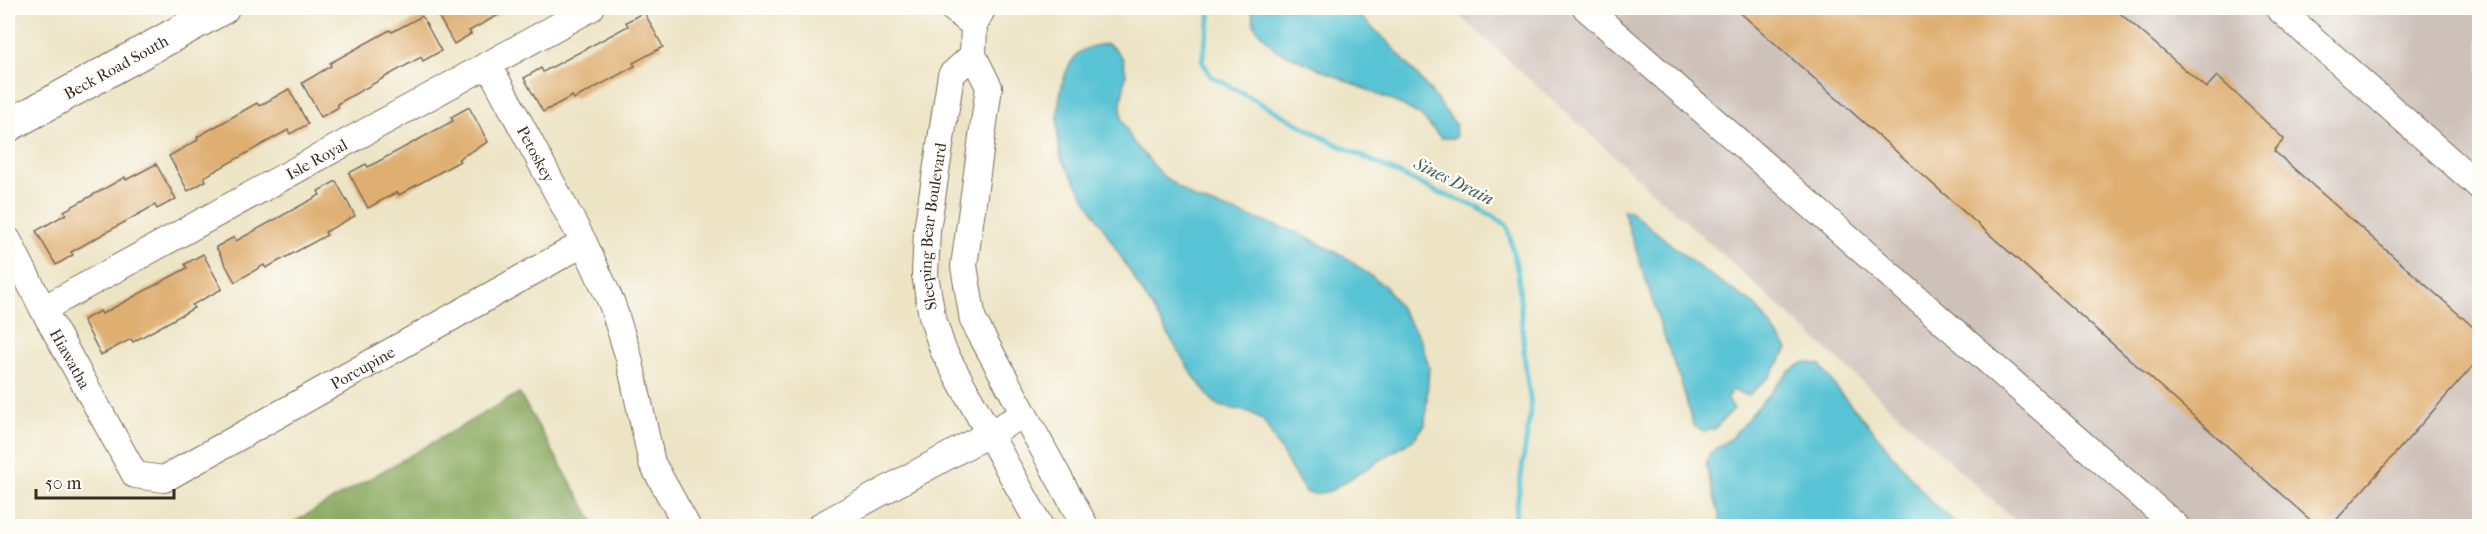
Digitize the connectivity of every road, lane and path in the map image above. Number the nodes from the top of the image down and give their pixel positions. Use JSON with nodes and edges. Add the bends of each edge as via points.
{"nodes":[{"id":1,"x":223,"y":8,"type":"edge"},
{"id":2,"x":591,"y":8,"type":"edge"},
{"id":3,"x":952,"y":8,"type":"edge"},
{"id":4,"x":1586,"y":8,"type":"edge"},
{"id":5,"x":2278,"y":8,"type":"edge"},
{"id":6,"x":979,"y":16,"type":"edge"},
{"id":7,"x":973,"y":55,"type":"junction"},
{"id":8,"x":488,"y":64,"type":"junction"},
{"id":9,"x":8,"y":126,"type":"edge"},
{"id":10,"x":2480,"y":187,"type":"edge"},
{"id":11,"x":8,"y":240,"type":"edge"},
{"id":12,"x":584,"y":243,"type":"junction"},
{"id":13,"x":43,"y":309,"type":"junction"},
{"id":14,"x":1023,"y":415,"type":"junction"},
{"id":15,"x":989,"y":433,"type":"junction"},
{"id":16,"x":135,"y":475,"type":"joint"},
{"id":17,"x":687,"y":526,"type":"edge"},
{"id":18,"x":820,"y":526,"type":"edge"},
{"id":19,"x":1040,"y":526,"type":"edge"},
{"id":20,"x":1085,"y":526,"type":"edge"},
{"id":21,"x":2176,"y":526,"type":"edge"}],
"edges":[{"from":1,"to":9,"type":"main road","name":"Beck Road South"},
{"from":2,"to":8,"type":"street","name":"Isle Royal"},
{"from":3,"to":6,"type":"street","name":"Sleeping Bear Boulevard"},
{"from":4,"to":21,"type":"street"},
{"from":5,"to":10,"type":"street"},
{"from":6,"to":7,"type":"street","name":"Sleeping Bear Boulevard"},
{"from":7,"to":14,"type":"street","name":"Sleeping Bear Boulevard","via":[[989,87],[964,266],[967,293],[973,320]]},
{"from":7,"to":15,"type":"street","name":"Sleeping Bear Boulevard","via":[[951,75],[927,230],[925,275],[943,350]]},
{"from":8,"to":12,"type":"street","name":"Petoskey"},
{"from":8,"to":13,"type":"street","name":"Isle Royal"},
{"from":11,"to":13,"type":"street","name":"Hiawatha"},
{"from":12,"to":16,"type":"street","name":"Porcupine","via":[[164,479]]},
{"from":12,"to":17,"type":"street","name":"Petoskey","via":[[612,304],[629,358],[652,463]]},
{"from":13,"to":16,"type":"street","name":"Hiawatha"},
{"from":14,"to":15,"type":"street"},
{"from":14,"to":20,"type":"street","name":"Sleeping Bear Boulevard"},
{"from":15,"to":18,"type":"street"},
{"from":15,"to":19,"type":"street","name":"Sleeping Bear Boulevard"}]}
